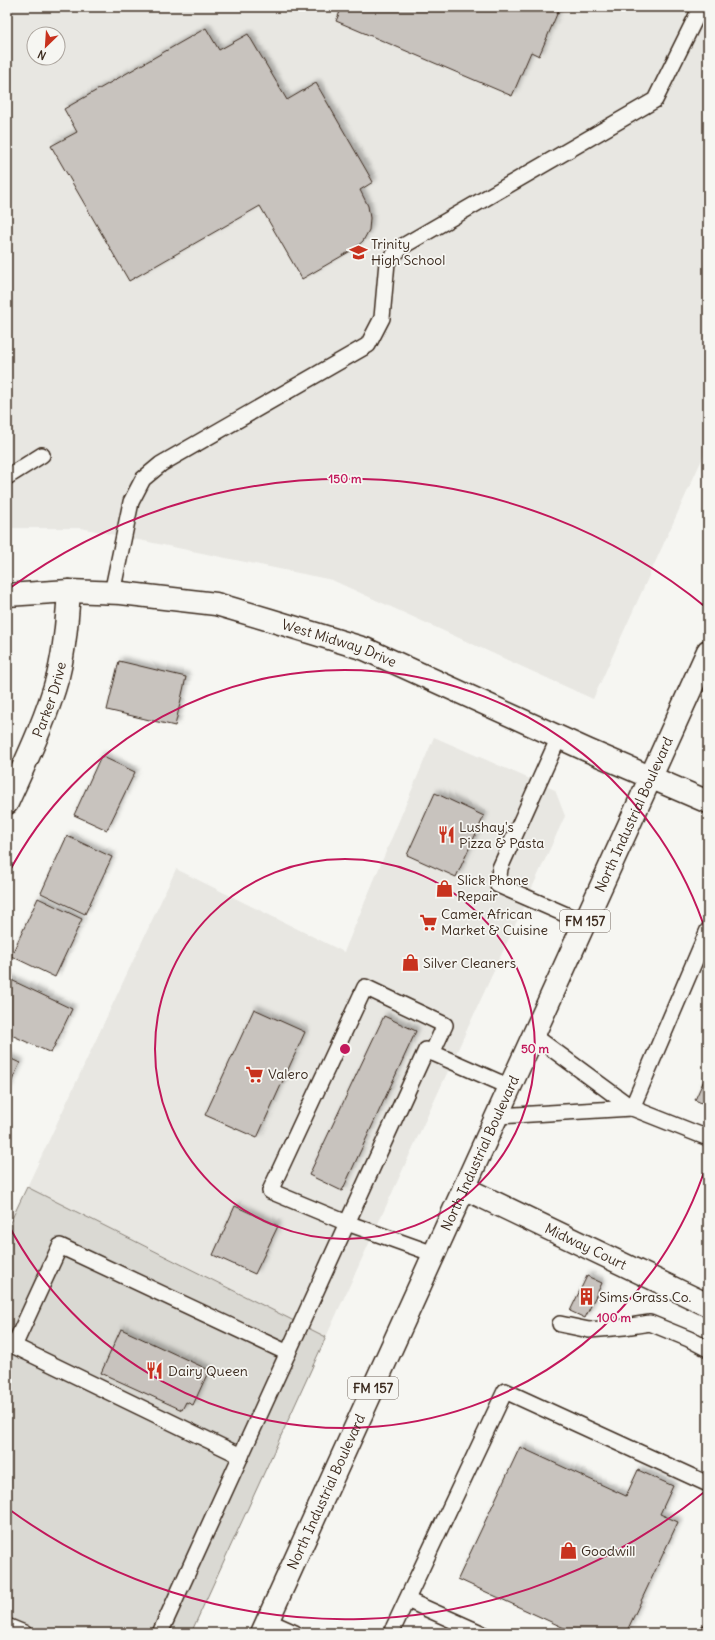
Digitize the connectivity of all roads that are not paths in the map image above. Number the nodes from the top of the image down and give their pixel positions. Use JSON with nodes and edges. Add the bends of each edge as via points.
{"nodes":[{"id":1,"x":701,"y":7,"type":"edge"},
{"id":2,"x":42,"y":455,"type":"dead end"},
{"id":3,"x":7,"y":477,"type":"edge"},
{"id":4,"x":69,"y":591,"type":"junction"},
{"id":5,"x":112,"y":593,"type":"junction"},
{"id":6,"x":7,"y":595,"type":"edge"},
{"id":7,"x":708,"y":651,"type":"edge"},
{"id":8,"x":559,"y":737,"type":"junction"},
{"id":9,"x":651,"y":778,"type":"junction"},
{"id":10,"x":708,"y":802,"type":"edge"},
{"id":11,"x":7,"y":803,"type":"edge"},
{"id":12,"x":585,"y":923,"type":"junction"},
{"id":13,"x":708,"y":930,"type":"edge"},
{"id":14,"x":533,"y":1035,"type":"junction"},
{"id":15,"x":432,"y":1053,"type":"junction"},
{"id":16,"x":510,"y":1087,"type":"junction"},
{"id":17,"x":632,"y":1108,"type":"junction"},
{"id":18,"x":497,"y":1116,"type":"junction"},
{"id":19,"x":708,"y":1138,"type":"edge"},
{"id":20,"x":464,"y":1188,"type":"junction"},
{"id":21,"x":347,"y":1223,"type":"junction"},
{"id":22,"x":434,"y":1254,"type":"junction"},
{"id":23,"x":708,"y":1305,"type":"edge"},
{"id":24,"x":560,"y":1324,"type":"dead end"},
{"id":25,"x":708,"y":1349,"type":"edge"},
{"id":26,"x":288,"y":1353,"type":"junction"},
{"id":27,"x":241,"y":1456,"type":"junction"},
{"id":28,"x":708,"y":1484,"type":"edge"},
{"id":29,"x":407,"y":1600,"type":"junction"},
{"id":30,"x":7,"y":1626,"type":"edge"},
{"id":31,"x":265,"y":1627,"type":"edge"},
{"id":32,"x":24,"y":1633,"type":"edge"},
{"id":33,"x":160,"y":1633,"type":"edge"},
{"id":34,"x":295,"y":1633,"type":"edge"},
{"id":35,"x":391,"y":1633,"type":"edge"},
{"id":36,"x":480,"y":1633,"type":"edge"}],
"edges":[{"from":1,"to":5,"type":"lane","via":[[655,100],[404,246],[387,262],[382,318],[368,345],[161,464],[143,479],[131,502]]},
{"from":2,"to":3,"type":"lane"},
{"from":4,"to":5,"type":"street","name":"West Midway Drive"},
{"from":4,"to":6,"type":"street","name":"West Midway Drive"},
{"from":4,"to":11,"type":"street","name":"Parker Drive","via":[[58,675],[41,728]]},
{"from":5,"to":8,"type":"street","name":"West Midway Drive","via":[[216,604],[365,649]]},
{"from":7,"to":9,"type":"street","name":"North Industrial Boulevard","number":"FM 157"},
{"from":8,"to":9,"type":"street","name":"West Midway Drive"},
{"from":8,"to":12,"type":"lane","via":[[500,868],[498,885]]},
{"from":9,"to":10,"type":"street","name":"West Midway Drive"},
{"from":9,"to":12,"type":"street","name":"North Industrial Boulevard","number":"FM 157"},
{"from":12,"to":14,"type":"street","name":"North Industrial Boulevard","number":"FM 157"},
{"from":13,"to":17,"type":"lane"},
{"from":14,"to":16,"type":"street","name":"North Industrial Boulevard","number":"FM 157"},
{"from":14,"to":17,"type":"lane"},
{"from":15,"to":16,"type":"lane"},
{"from":15,"to":21,"type":"lane","via":[[426,1050]]},
{"from":15,"to":21,"type":"lane","via":[[445,1025],[365,988],[270,1191]]},
{"from":16,"to":18,"type":"street","name":"North Industrial Boulevard","number":"FM 157"},
{"from":17,"to":18,"type":"lane"},
{"from":17,"to":19,"type":"lane"},
{"from":18,"to":20,"type":"street","name":"North Industrial Boulevard","number":"FM 157"},
{"from":20,"to":22,"type":"street","name":"North Industrial Boulevard","number":"FM 157"},
{"from":20,"to":23,"type":"street","name":"Midway Court"},
{"from":21,"to":22,"type":"lane"},
{"from":21,"to":26,"type":"lane"},
{"from":22,"to":31,"type":"street","name":"North Industrial Boulevard","number":"FM 157"},
{"from":24,"to":25,"type":"lane","via":[[589,1330],[650,1323],[689,1338]]},
{"from":26,"to":27,"type":"lane"},
{"from":26,"to":27,"type":"lane","via":[[60,1246],[14,1346]]},
{"from":27,"to":33,"type":"lane"},
{"from":28,"to":29,"type":"lane","via":[[505,1391]]},
{"from":29,"to":35,"type":"lane"},
{"from":29,"to":36,"type":"lane"},
{"from":30,"to":32,"type":"lane"},
{"from":31,"to":34,"type":"lane"}]}
